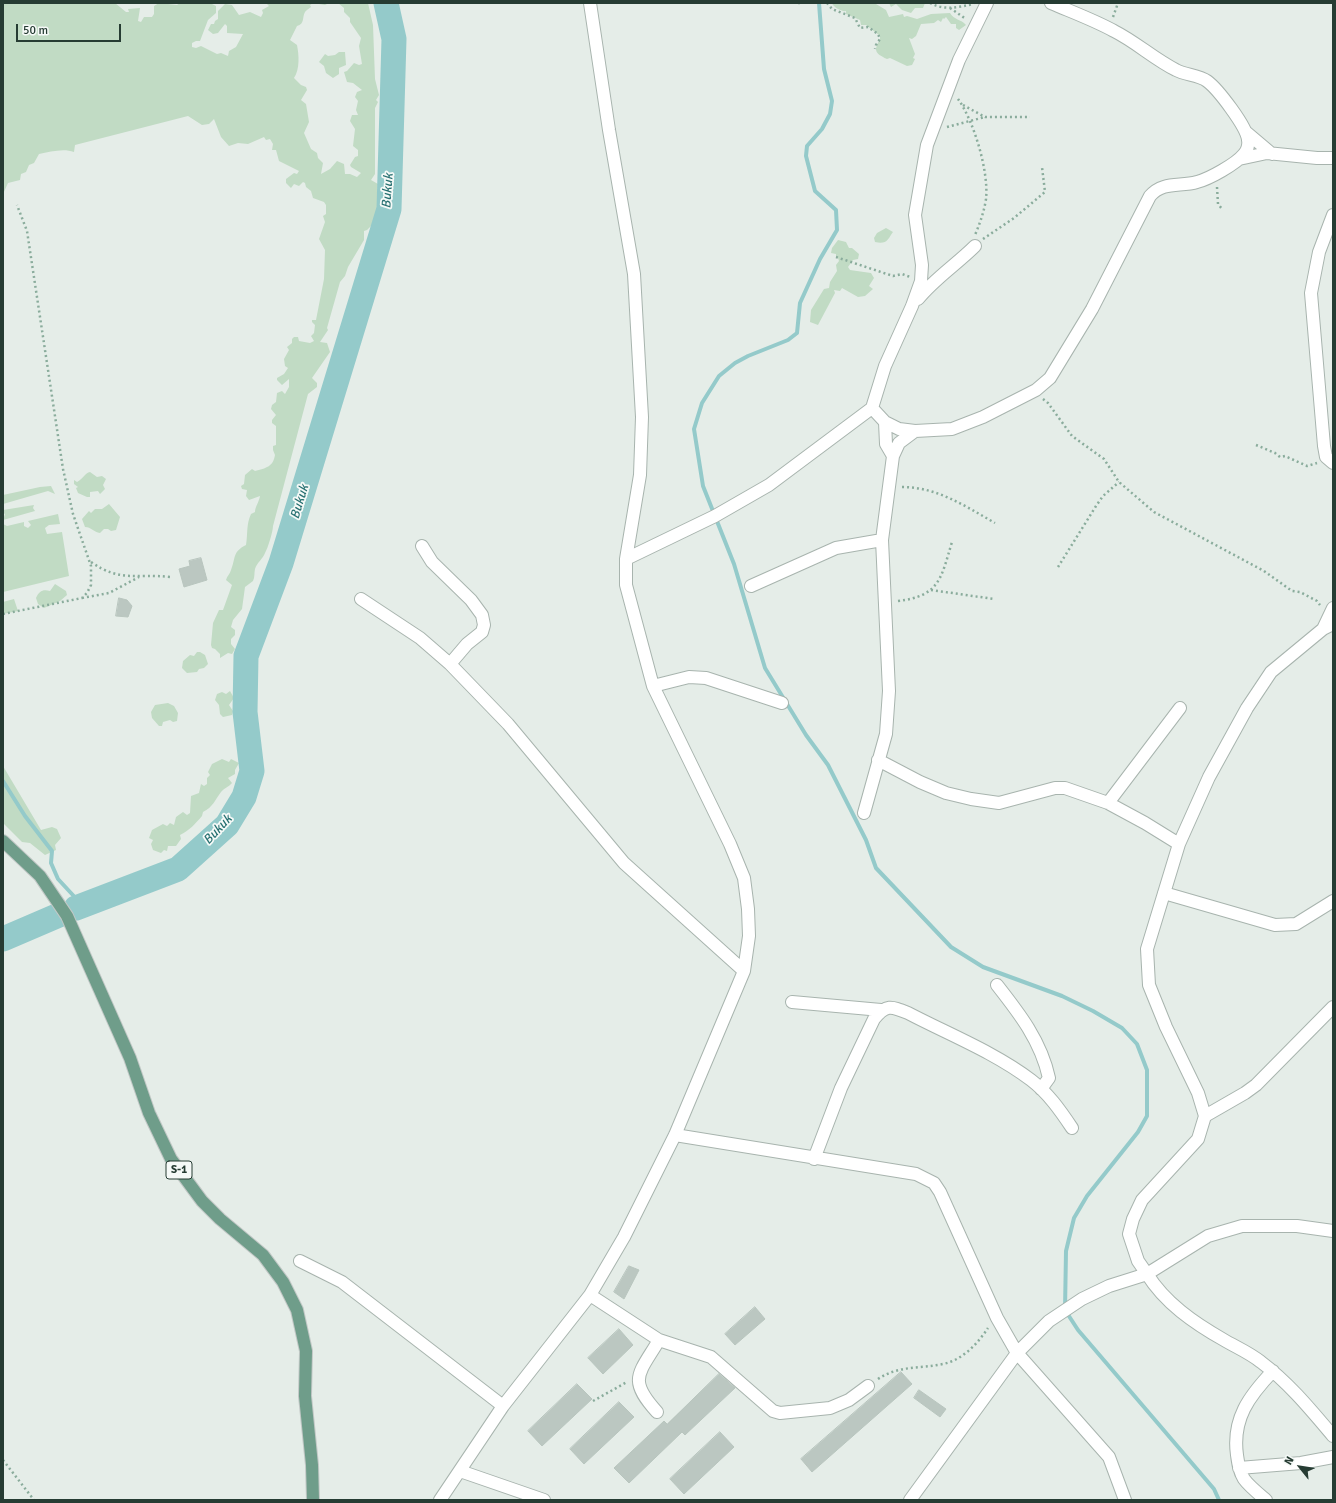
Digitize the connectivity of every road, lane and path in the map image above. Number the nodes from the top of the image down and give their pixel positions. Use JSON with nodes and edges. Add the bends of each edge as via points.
{"nodes":[{"id":1,"x":590,"y":3,"type":"edge"},
{"id":2,"x":798,"y":3,"type":"edge"},
{"id":3,"x":802,"y":3,"type":"edge"},
{"id":4,"x":827,"y":3,"type":"edge"},
{"id":5,"x":930,"y":3,"type":"edge"},
{"id":6,"x":976,"y":3,"type":"edge"},
{"id":7,"x":987,"y":3,"type":"edge"},
{"id":8,"x":1051,"y":3,"type":"edge"},
{"id":9,"x":875,"y":49,"type":"dead end"},
{"id":10,"x":950,"y":84,"type":"junction"},
{"id":11,"x":963,"y":105,"type":"junction"},
{"id":12,"x":985,"y":117,"type":"junction"},
{"id":13,"x":1030,"y":117,"type":"dead end"},
{"id":14,"x":970,"y":121,"type":"junction"},
{"id":15,"x":1246,"y":132,"type":"junction"},
{"id":16,"x":931,"y":134,"type":"junction"},
{"id":17,"x":1272,"y":154,"type":"junction"},
{"id":18,"x":1333,"y":158,"type":"edge"},
{"id":19,"x":1239,"y":159,"type":"junction"},
{"id":20,"x":1042,"y":167,"type":"dead end"},
{"id":21,"x":1225,"y":168,"type":"junction"},
{"id":22,"x":17,"y":205,"type":"dead end"},
{"id":23,"x":1222,"y":209,"type":"dead end"},
{"id":24,"x":1333,"y":215,"type":"edge"},
{"id":25,"x":971,"y":250,"type":"junction"},
{"id":26,"x":836,"y":257,"type":"dead end"},
{"id":27,"x":921,"y":282,"type":"junction"},
{"id":28,"x":912,"y":306,"type":"junction"},
{"id":29,"x":1027,"y":394,"type":"junction"},
{"id":30,"x":872,"y":408,"type":"junction"},
{"id":31,"x":885,"y":422,"type":"junction"},
{"id":32,"x":915,"y":431,"type":"junction"},
{"id":33,"x":1256,"y":445,"type":"dead end"},
{"id":34,"x":894,"y":456,"type":"junction"},
{"id":35,"x":1329,"y":460,"type":"edge"},
{"id":36,"x":1119,"y":482,"type":"junction"},
{"id":37,"x":889,"y":488,"type":"junction"},
{"id":38,"x":995,"y":523,"type":"dead end"},
{"id":39,"x":882,"y":540,"type":"junction"},
{"id":40,"x":952,"y":542,"type":"dead end"},
{"id":41,"x":422,"y":546,"type":"dead end"},
{"id":42,"x":626,"y":559,"type":"junction"},
{"id":43,"x":90,"y":561,"type":"junction"},
{"id":44,"x":1058,"y":567,"type":"dead end"},
{"id":45,"x":140,"y":577,"type":"junction"},
{"id":46,"x":170,"y":577,"type":"dead end"},
{"id":47,"x":751,"y":586,"type":"dead end"},
{"id":48,"x":930,"y":590,"type":"junction"},
{"id":49,"x":82,"y":598,"type":"junction"},
{"id":50,"x":361,"y":598,"type":"dead end"},
{"id":51,"x":994,"y":599,"type":"dead end"},
{"id":52,"x":885,"y":603,"type":"junction"},
{"id":53,"x":3,"y":614,"type":"edge"},
{"id":54,"x":1330,"y":620,"type":"edge"},
{"id":55,"x":450,"y":664,"type":"junction"},
{"id":56,"x":653,"y":686,"type":"junction"},
{"id":57,"x":782,"y":703,"type":"dead end"},
{"id":58,"x":1180,"y":708,"type":"dead end"},
{"id":59,"x":878,"y":760,"type":"junction"},
{"id":60,"x":1108,"y":803,"type":"junction"},
{"id":61,"x":864,"y":813,"type":"dead end"},
{"id":62,"x":3,"y":841,"type":"edge"},
{"id":63,"x":1179,"y":844,"type":"junction"},
{"id":64,"x":1164,"y":893,"type":"junction"},
{"id":65,"x":1333,"y":900,"type":"edge"},
{"id":66,"x":744,"y":971,"type":"junction"},
{"id":67,"x":997,"y":985,"type":"dead end"},
{"id":68,"x":792,"y":1002,"type":"dead end"},
{"id":69,"x":1333,"y":1006,"type":"edge"},
{"id":70,"x":881,"y":1010,"type":"junction"},
{"id":71,"x":1041,"y":1089,"type":"junction"},
{"id":72,"x":1204,"y":1116,"type":"junction"},
{"id":73,"x":1072,"y":1128,"type":"dead end"},
{"id":74,"x":675,"y":1135,"type":"junction"},
{"id":75,"x":814,"y":1159,"type":"junction"},
{"id":76,"x":1333,"y":1231,"type":"edge"},
{"id":77,"x":300,"y":1261,"type":"dead end"},
{"id":78,"x":1147,"y":1274,"type":"junction"},
{"id":79,"x":590,"y":1295,"type":"junction"},
{"id":80,"x":992,"y":1323,"type":"dead end"},
{"id":81,"x":658,"y":1340,"type":"junction"},
{"id":82,"x":1017,"y":1353,"type":"junction"},
{"id":83,"x":1273,"y":1371,"type":"junction"},
{"id":84,"x":639,"y":1374,"type":"junction"},
{"id":85,"x":868,"y":1386,"type":"joint"},
{"id":86,"x":593,"y":1401,"type":"dead end"},
{"id":87,"x":503,"y":1406,"type":"junction"},
{"id":88,"x":657,"y":1412,"type":"dead end"},
{"id":89,"x":1333,"y":1436,"type":"edge"},
{"id":90,"x":1333,"y":1457,"type":"edge"},
{"id":91,"x":3,"y":1460,"type":"edge"},
{"id":92,"x":1239,"y":1468,"type":"junction"},
{"id":93,"x":460,"y":1471,"type":"junction"},
{"id":94,"x":34,"y":1500,"type":"edge"},
{"id":95,"x":313,"y":1500,"type":"edge"},
{"id":96,"x":440,"y":1500,"type":"edge"},
{"id":97,"x":544,"y":1500,"type":"edge"},
{"id":98,"x":910,"y":1500,"type":"edge"},
{"id":99,"x":1125,"y":1500,"type":"edge"},
{"id":100,"x":1266,"y":1500,"type":"edge"}],
"edges":[{"from":1,"to":42,"type":"street","via":[[634,274],[642,417],[640,475]]},
{"from":2,"to":3,"type":"path"},
{"from":4,"to":9,"type":"path","via":[[832,9],[854,18],[860,28],[868,27],[878,34],[880,39]]},
{"from":5,"to":6,"type":"path","via":[[946,9]]},
{"from":7,"to":10,"type":"street"},
{"from":8,"to":15,"type":"street","via":[[1114,31],[1175,70],[1205,80]]},
{"from":10,"to":11,"type":"path","via":[[954,95]]},
{"from":10,"to":16,"type":"street"},
{"from":11,"to":12,"type":"path"},
{"from":11,"to":14,"type":"path"},
{"from":12,"to":13,"type":"path"},
{"from":12,"to":14,"type":"path"},
{"from":14,"to":16,"type":"path"},
{"from":14,"to":25,"type":"path","via":[[982,157],[986,198]]},
{"from":15,"to":17,"type":"street"},
{"from":15,"to":19,"type":"street","via":[[1248,146]]},
{"from":16,"to":27,"type":"street","via":[[915,215],[922,265]]},
{"from":17,"to":18,"type":"street"},
{"from":17,"to":19,"type":"street"},
{"from":19,"to":21,"type":"street"},
{"from":20,"to":25,"type":"path","via":[[1045,192]]},
{"from":21,"to":23,"type":"path","via":[[1216,192],[1218,207]]},
{"from":21,"to":29,"type":"street","via":[[1198,182],[1166,186],[1150,196],[1071,345],[1050,378]]},
{"from":22,"to":43,"type":"path","via":[[27,231],[67,489]]},
{"from":24,"to":35,"type":"street","via":[[1319,252],[1311,293]]},
{"from":25,"to":28,"type":"street","via":[[928,286]]},
{"from":26,"to":27,"type":"path","via":[[893,276],[902,274]]},
{"from":27,"to":28,"type":"street"},
{"from":28,"to":30,"type":"street","via":[[885,366]]},
{"from":29,"to":32,"type":"street","via":[[983,417],[952,429]]},
{"from":29,"to":36,"type":"path","via":[[1048,403],[1072,436],[1104,460]]},
{"from":30,"to":31,"type":"street"},
{"from":30,"to":42,"type":"street","via":[[769,485],[715,516]]},
{"from":31,"to":32,"type":"street","via":[[899,429]]},
{"from":31,"to":34,"type":"street","via":[[886,444]]},
{"from":32,"to":34,"type":"street","via":[[899,443]]},
{"from":33,"to":35,"type":"path","via":[[1280,457],[1285,456],[1308,466]]},
{"from":34,"to":37,"type":"street"},
{"from":36,"to":44,"type":"path","via":[[1096,506]]},
{"from":36,"to":54,"type":"path","via":[[1154,512],[1264,571],[1292,591],[1300,592],[1317,601]]},
{"from":37,"to":38,"type":"path","via":[[915,487],[941,493]]},
{"from":37,"to":39,"type":"street"},
{"from":39,"to":47,"type":"street","via":[[836,548]]},
{"from":39,"to":52,"type":"street"},
{"from":40,"to":48,"type":"path","via":[[941,579]]},
{"from":41,"to":55,"type":"street","via":[[432,562],[471,600],[482,615],[482,632],[467,644]]},
{"from":42,"to":56,"type":"street","via":[[626,585]]},
{"from":43,"to":45,"type":"path","via":[[106,571]]},
{"from":43,"to":49,"type":"path","via":[[91,585]]},
{"from":45,"to":46,"type":"path"},
{"from":45,"to":49,"type":"path","via":[[109,593]]},
{"from":48,"to":51,"type":"path"},
{"from":48,"to":52,"type":"path","via":[[911,600]]},
{"from":49,"to":53,"type":"path"},
{"from":50,"to":55,"type":"street","via":[[420,638]]},
{"from":52,"to":59,"type":"street","via":[[889,691],[886,734]]},
{"from":54,"to":63,"type":"street","via":[[1271,672],[1247,708],[1209,777]]},
{"from":55,"to":66,"type":"street","via":[[508,724],[624,864]]},
{"from":56,"to":57,"type":"street","via":[[689,677],[706,678]]},
{"from":56,"to":66,"type":"street","via":[[744,878],[749,936]]},
{"from":58,"to":60,"type":"street"},
{"from":59,"to":60,"type":"street","via":[[946,793],[971,799],[999,803],[1055,788],[1065,788]]},
{"from":59,"to":61,"type":"street"},
{"from":60,"to":63,"type":"street"},
{"from":62,"to":95,"type":"main road","number":"S-1","via":[[40,876],[67,916],[130,1058],[149,1113],[171,1159],[202,1201],[263,1255],[284,1282],[297,1310],[306,1351],[305,1396]]},
{"from":63,"to":64,"type":"street"},
{"from":64,"to":65,"type":"street","via":[[1275,925],[1296,924]]},
{"from":64,"to":72,"type":"street","via":[[1147,949],[1149,985],[1198,1093]]},
{"from":66,"to":74,"type":"street"},
{"from":67,"to":71,"type":"street","via":[[1026,1022],[1046,1064],[1049,1078]]},
{"from":68,"to":70,"type":"street"},
{"from":69,"to":72,"type":"street","via":[[1256,1085],[1245,1094]]},
{"from":70,"to":71,"type":"street","via":[[887,1007],[908,1013],[1005,1063]]},
{"from":70,"to":75,"type":"street","via":[[874,1019],[841,1088]]},
{"from":71,"to":73,"type":"street","via":[[1054,1102]]},
{"from":72,"to":78,"type":"street","via":[[1198,1139],[1142,1200],[1133,1219],[1129,1234],[1138,1261]]},
{"from":74,"to":75,"type":"street"},
{"from":74,"to":79,"type":"street","via":[[624,1237]]},
{"from":75,"to":82,"type":"street","via":[[916,1174],[934,1183],[997,1318]]},
{"from":76,"to":78,"type":"street","via":[[1297,1226],[1242,1226],[1208,1236]]},
{"from":77,"to":87,"type":"street","via":[[342,1282]]},
{"from":78,"to":82,"type":"street","via":[[1109,1286],[1082,1299],[1049,1321]]},
{"from":78,"to":83,"type":"street","via":[[1157,1290],[1187,1316]]},
{"from":79,"to":81,"type":"street"},
{"from":79,"to":87,"type":"street"},
{"from":80,"to":85,"type":"path","via":[[979,1342],[958,1358],[943,1364],[888,1372]]},
{"from":81,"to":84,"type":"street"},
{"from":81,"to":85,"type":"street","via":[[711,1358],[773,1411],[780,1413],[830,1408],[850,1400]]},
{"from":82,"to":98,"type":"street"},
{"from":82,"to":99,"type":"street","via":[[1109,1457]]},
{"from":83,"to":89,"type":"street"},
{"from":83,"to":92,"type":"street","via":[[1254,1391],[1243,1410],[1235,1442]]},
{"from":84,"to":86,"type":"path"},
{"from":84,"to":88,"type":"street","via":[[640,1389],[644,1398]]},
{"from":87,"to":93,"type":"street"},
{"from":90,"to":92,"type":"street","via":[[1301,1463]]},
{"from":91,"to":94,"type":"path"},
{"from":92,"to":100,"type":"street","via":[[1244,1479]]},
{"from":93,"to":96,"type":"street"},
{"from":93,"to":97,"type":"street"}]}
